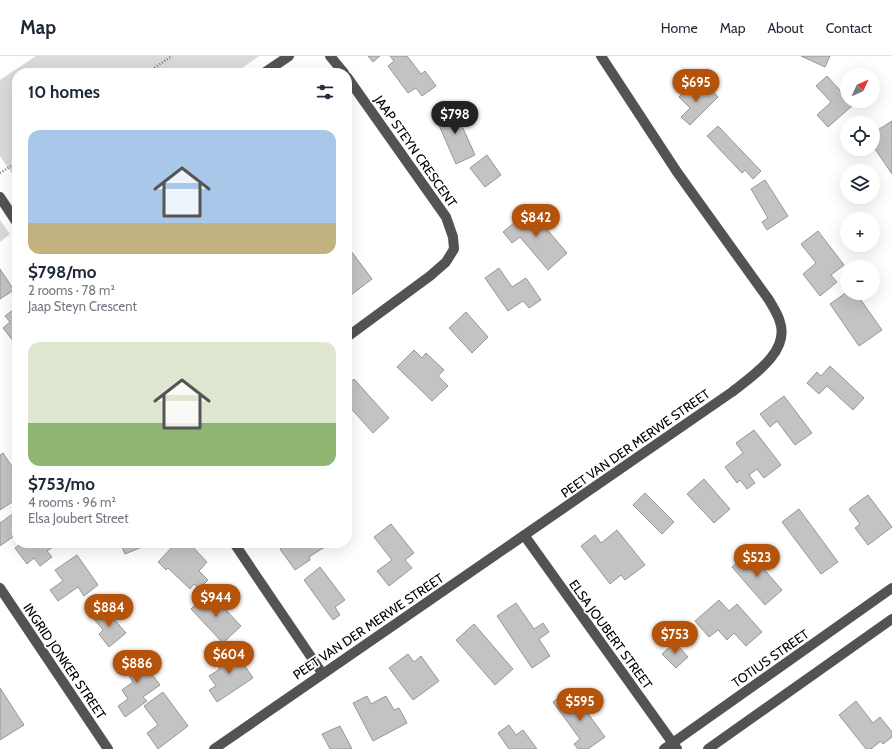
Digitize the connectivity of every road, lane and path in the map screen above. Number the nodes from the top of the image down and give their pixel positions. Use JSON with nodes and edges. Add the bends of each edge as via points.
{"nodes":[{"id":1,"x":172,"y":56,"type":"edge"},
{"id":2,"x":289,"y":56,"type":"edge"},
{"id":3,"x":330,"y":56,"type":"edge"},
{"id":4,"x":601,"y":56,"type":"edge"},
{"id":5,"x":154,"y":68,"type":"edge"},
{"id":6,"x":271,"y":68,"type":"edge"},
{"id":7,"x":340,"y":68,"type":"edge"},
{"id":8,"x":352,"y":84,"type":"edge"},
{"id":9,"x":12,"y":165,"type":"edge"},
{"id":10,"x":0,"y":173,"type":"edge"},
{"id":11,"x":0,"y":197,"type":"edge"},
{"id":12,"x":12,"y":215,"type":"edge"},
{"id":13,"x":352,"y":333,"type":"edge"},
{"id":14,"x":524,"y":535,"type":"junction"},
{"id":15,"x":237,"y":548,"type":"edge"},
{"id":16,"x":0,"y":588,"type":"edge"},
{"id":17,"x":892,"y":588,"type":"edge"},
{"id":18,"x":892,"y":619,"type":"edge"},
{"id":19,"x":322,"y":673,"type":"junction"},
{"id":20,"x":675,"y":746,"type":"edge"},
{"id":21,"x":108,"y":749,"type":"edge"},
{"id":22,"x":214,"y":749,"type":"edge"},
{"id":23,"x":664,"y":749,"type":"edge"},
{"id":24,"x":708,"y":749,"type":"edge"}],
"edges":[{"from":1,"to":5,"type":"path"},
{"from":2,"to":6,"type":"street"},
{"from":3,"to":7,"type":"street"},
{"from":4,"to":14,"type":"street","name":"PEET VAN DER MERWE STREET","via":[[677,172],[769,300],[780,322],[782,334],[778,348],[766,365],[732,392]]},
{"from":8,"to":13,"type":"street","name":"JAAP STEYN CRESCENT","via":[[446,217],[454,249],[446,262],[430,276]]},
{"from":9,"to":10,"type":"path"},
{"from":11,"to":12,"type":"street"},
{"from":14,"to":19,"type":"street","name":"PEET VAN DER MERWE STREET"},
{"from":14,"to":20,"type":"street","name":"ELSA JOUBERT STREET"},
{"from":15,"to":19,"type":"street"},
{"from":16,"to":21,"type":"street","name":"INGRID JONKER STREET"},
{"from":17,"to":20,"type":"street","name":"TOTIUS STREET"},
{"from":18,"to":24,"type":"street"},
{"from":19,"to":22,"type":"street","name":"PEET VAN DER MERWE STREET"},
{"from":20,"to":23,"type":"street","name":"TOTIUS STREET"}]}
